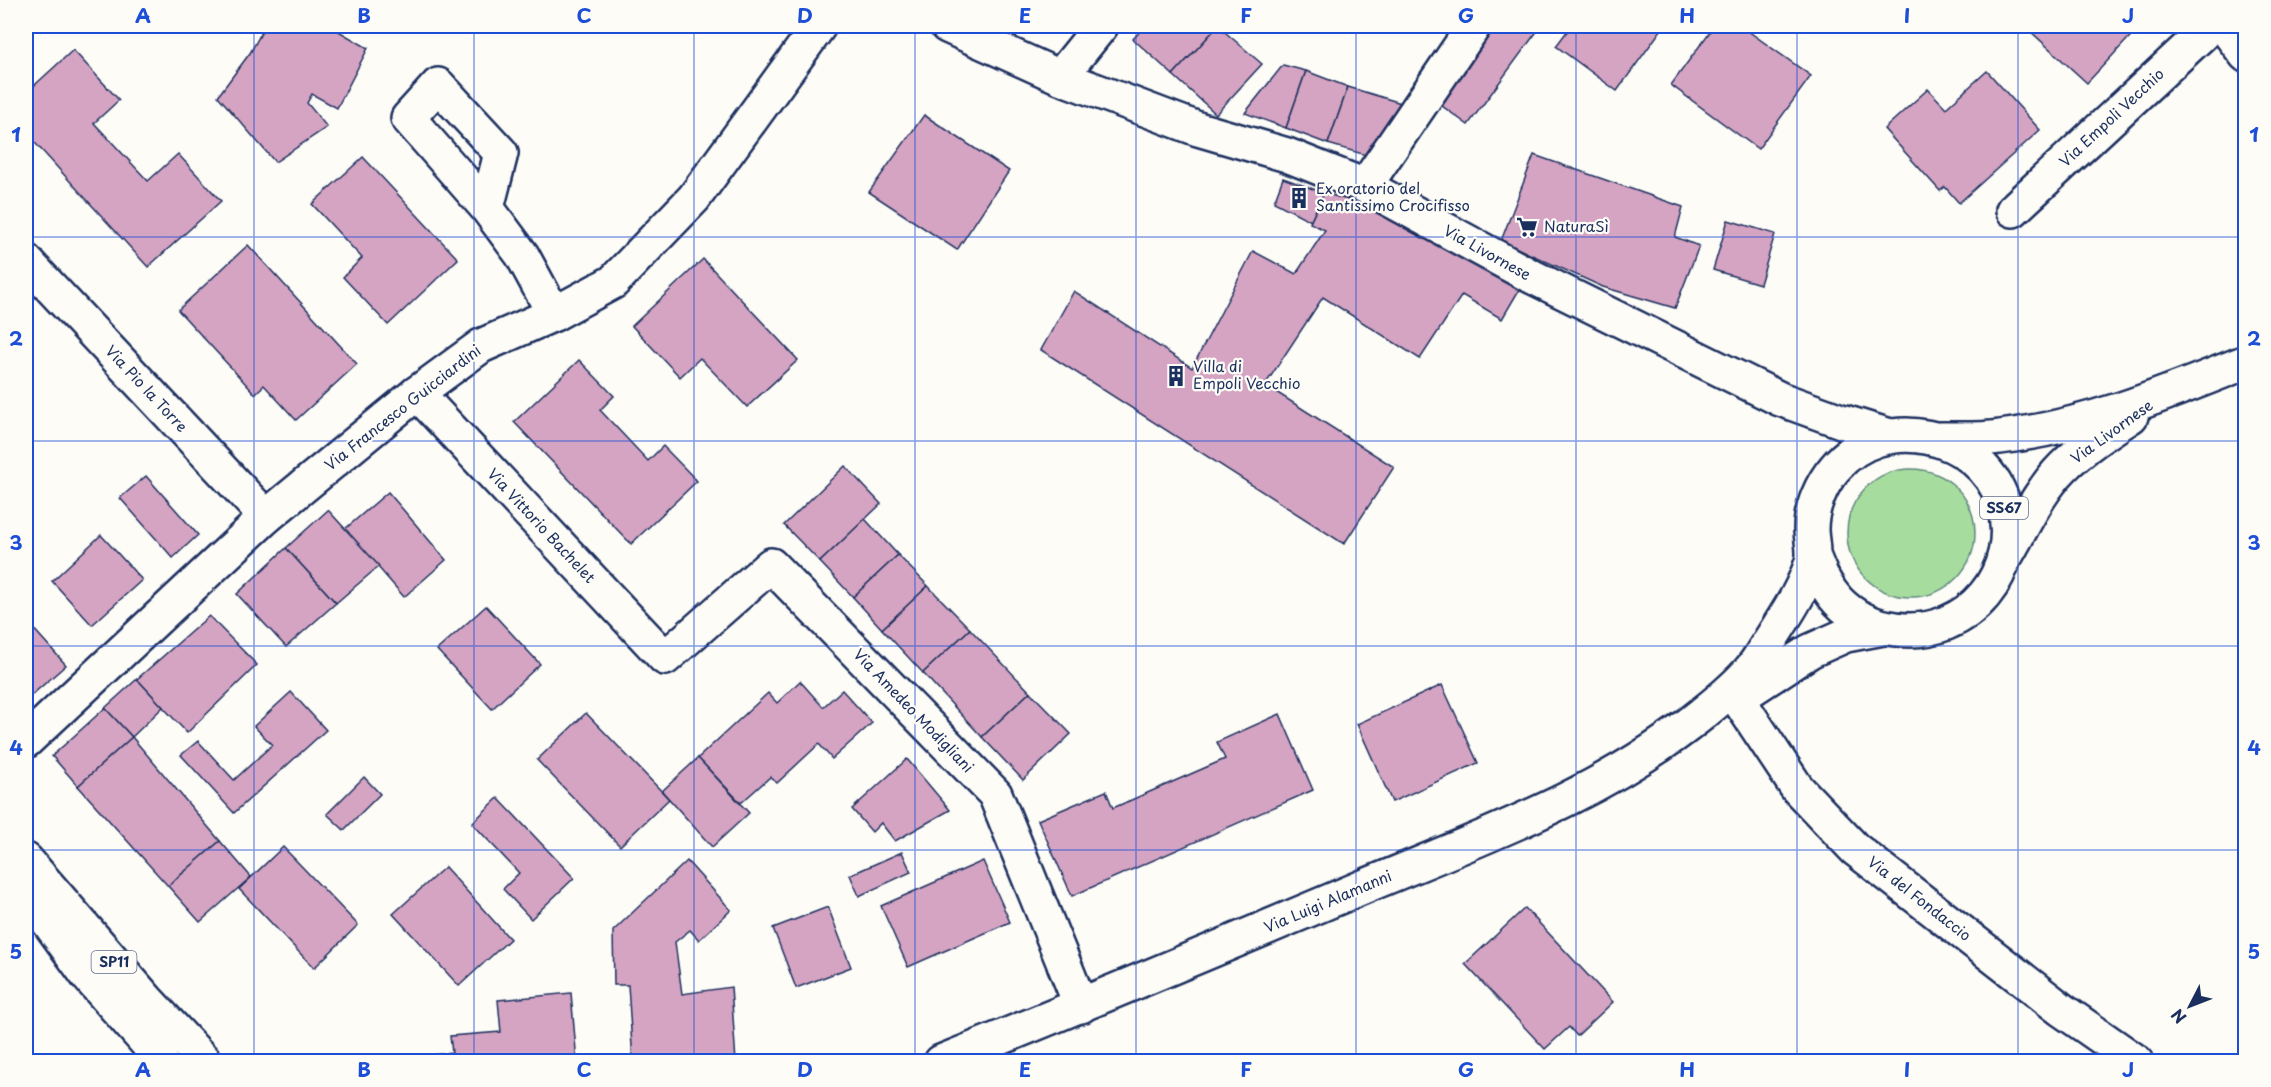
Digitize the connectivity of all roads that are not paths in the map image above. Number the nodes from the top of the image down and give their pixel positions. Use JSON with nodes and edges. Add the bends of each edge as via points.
{"nodes":[{"id":1,"x":819,"y":26,"type":"edge"},
{"id":2,"x":947,"y":26,"type":"edge"},
{"id":3,"x":1101,"y":26,"type":"edge"},
{"id":4,"x":1474,"y":26,"type":"edge"},
{"id":5,"x":2211,"y":26,"type":"edge"},
{"id":6,"x":2224,"y":26,"type":"edge"},
{"id":7,"x":2246,"y":55,"type":"edge"},
{"id":8,"x":1060,"y":77,"type":"junction"},
{"id":9,"x":1365,"y":186,"type":"junction"},
{"id":10,"x":487,"y":208,"type":"dead end"},
{"id":11,"x":2013,"y":210,"type":"dead end"},
{"id":12,"x":26,"y":261,"type":"edge"},
{"id":13,"x":555,"y":314,"type":"junction"},
{"id":14,"x":2246,"y":362,"type":"edge"},
{"id":15,"x":417,"y":393,"type":"junction"},
{"id":16,"x":2160,"y":397,"type":"junction"},
{"id":17,"x":1890,"y":436,"type":"junction"},
{"id":18,"x":1941,"y":439,"type":"junction"},
{"id":19,"x":266,"y":517,"type":"junction"},
{"id":20,"x":2005,"y":557,"type":"junction"},
{"id":21,"x":1814,"y":558,"type":"junction"},
{"id":22,"x":1883,"y":628,"type":"junction"},
{"id":23,"x":665,"y":658,"type":"joint"},
{"id":24,"x":1738,"y":699,"type":"junction"},
{"id":25,"x":1701,"y":714,"type":"junction"},
{"id":26,"x":26,"y":741,"type":"edge"},
{"id":27,"x":26,"y":860,"type":"edge"},
{"id":28,"x":26,"y":891,"type":"edge"},
{"id":29,"x":1081,"y":1006,"type":"junction"},
{"id":30,"x":161,"y":1062,"type":"edge"},
{"id":31,"x":205,"y":1062,"type":"edge"},
{"id":32,"x":941,"y":1062,"type":"edge"},
{"id":33,"x":2137,"y":1062,"type":"edge"}],
"edges":[{"from":1,"to":13,"type":"main road","name":"Via Francesco Guicciardini","via":[[694,198],[613,282]]},
{"from":2,"to":8,"type":"main road","name":"Via Livornese"},
{"from":3,"to":8,"type":"main road"},
{"from":4,"to":9,"type":"main road"},
{"from":5,"to":11,"type":"main road","name":"Via Empoli Vecchio"},
{"from":6,"to":7,"type":"main road"},
{"from":8,"to":9,"type":"main road","name":"Via Livornese"},
{"from":9,"to":17,"type":"main road","name":"Via Livornese","via":[[1527,274],[1759,389]]},
{"from":10,"to":13,"type":"main road","via":[[522,255]]},
{"from":12,"to":19,"type":"main road","name":"Via Pio la Torre"},
{"from":13,"to":15,"type":"main road","name":"Via Francesco Guicciardini","via":[[481,346]]},
{"from":14,"to":16,"type":"main road","name":"Via Livornese","number":"SS67"},
{"from":15,"to":19,"type":"main road","name":"Via Francesco Guicciardini"},
{"from":15,"to":23,"type":"main road","name":"Via Vittorio Bachelet"},
{"from":16,"to":18,"type":"main road","name":"Via Livornese","number":"SS67","via":[[2031,433]]},
{"from":16,"to":20,"type":"main road","name":"Via Livornese","number":"SS67","via":[[2063,467]]},
{"from":17,"to":18,"type":"main road","name":"Via Livornese","number":"SS67","via":[[1916,434]]},
{"from":17,"to":21,"type":"main road","name":"Via Livornese","number":"SS67","via":[[1860,447],[1836,467],[1818,495],[1811,526]]},
{"from":18,"to":20,"type":"main road","name":"Via Livornese","number":"SS67","via":[[1967,453],[1988,473],[2002,499],[2008,528]]},
{"from":19,"to":26,"type":"main road","name":"Via Francesco Guicciardini"},
{"from":20,"to":22,"type":"main road","name":"Via Livornese","number":"SS67","via":[[1992,586],[1972,609],[1944,625],[1913,632]]},
{"from":21,"to":22,"type":"main road","name":"Via Livornese","number":"SS67","via":[[1839,602],[1859,618]]},
{"from":21,"to":25,"type":"main road","name":"Via Luigi Alamanni","via":[[1795,601],[1750,670]]},
{"from":22,"to":24,"type":"main road","name":"Via Luigi Alamanni","via":[[1846,635],[1810,651]]},
{"from":23,"to":29,"type":"main road","name":"Via Amedeo Modigliani","via":[[771,565],[995,794]]},
{"from":24,"to":25,"type":"main road","name":"Via Luigi Alamanni"},
{"from":24,"to":33,"type":"main road","name":"Via del Fondaccio","via":[[1797,788],[1855,849],[2062,1010]]},
{"from":25,"to":29,"type":"main road","name":"Via Luigi Alamanni","via":[[1633,764],[1533,816]]},
{"from":27,"to":31,"type":"main road","number":"SP11"},
{"from":28,"to":30,"type":"main road","via":[[87,975]]},
{"from":29,"to":32,"type":"main road","name":"Via Luigi Alamanni"}]}
